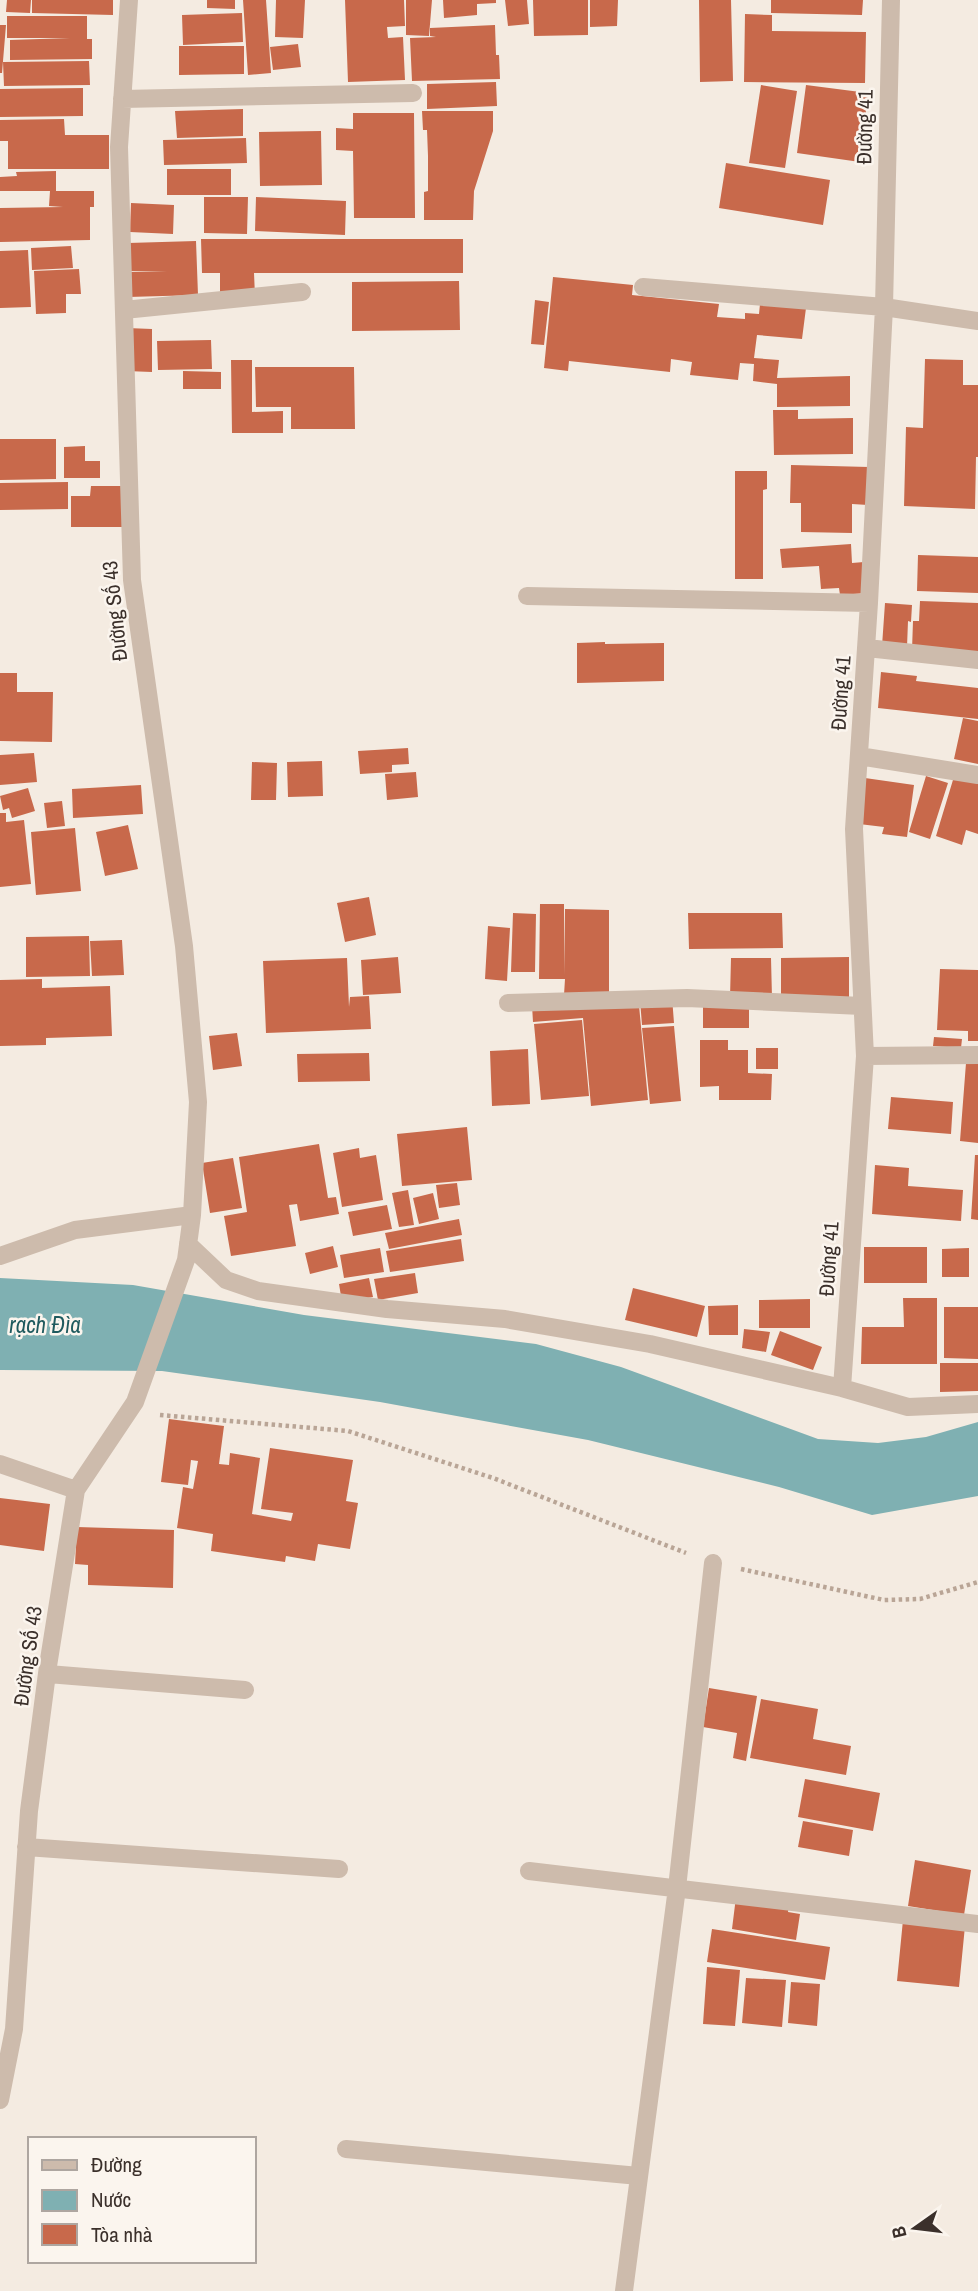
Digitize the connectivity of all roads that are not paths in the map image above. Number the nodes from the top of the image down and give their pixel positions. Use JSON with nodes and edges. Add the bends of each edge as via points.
{"nodes":[{"id":1,"x":129,"y":0,"type":"edge"},
{"id":2,"x":891,"y":0,"type":"edge"},
{"id":3,"x":413,"y":93,"type":"dead end"},
{"id":4,"x":122,"y":99,"type":"junction"},
{"id":5,"x":643,"y":287,"type":"dead end"},
{"id":6,"x":302,"y":292,"type":"dead end"},
{"id":7,"x":884,"y":307,"type":"junction"},
{"id":8,"x":124,"y":310,"type":"junction"},
{"id":9,"x":978,"y":321,"type":"edge"},
{"id":10,"x":527,"y":596,"type":"dead end"},
{"id":11,"x":869,"y":603,"type":"junction"},
{"id":12,"x":867,"y":648,"type":"junction"},
{"id":13,"x":978,"y":660,"type":"edge"},
{"id":14,"x":859,"y":756,"type":"junction"},
{"id":15,"x":978,"y":775,"type":"edge"},
{"id":16,"x":508,"y":1003,"type":"dead end"},
{"id":17,"x":862,"y":1006,"type":"junction"},
{"id":18,"x":978,"y":1055,"type":"edge"},
{"id":19,"x":865,"y":1056,"type":"junction"},
{"id":20,"x":192,"y":1215,"type":"junction"},
{"id":21,"x":187,"y":1252,"type":"junction"},
{"id":22,"x":0,"y":1256,"type":"edge"},
{"id":23,"x":842,"y":1388,"type":"junction"},
{"id":24,"x":978,"y":1404,"type":"edge"},
{"id":25,"x":0,"y":1464,"type":"edge"},
{"id":26,"x":76,"y":1490,"type":"junction"},
{"id":27,"x":713,"y":1563,"type":"road end"},
{"id":28,"x":48,"y":1674,"type":"junction"},
{"id":29,"x":244,"y":1689,"type":"dead end"},
{"id":30,"x":26,"y":1847,"type":"junction"},
{"id":31,"x":339,"y":1869,"type":"dead end"},
{"id":32,"x":530,"y":1871,"type":"dead end"},
{"id":33,"x":677,"y":1888,"type":"junction"},
{"id":34,"x":978,"y":1924,"type":"edge"},
{"id":35,"x":0,"y":2101,"type":"edge"},
{"id":36,"x":346,"y":2149,"type":"dead end"},
{"id":37,"x":639,"y":2176,"type":"junction"},
{"id":38,"x":624,"y":2291,"type":"edge"}],
"edges":[{"from":1,"to":4,"type":"street","name":"Đường Số 43"},
{"from":2,"to":7,"type":"street","name":"Đường 41"},
{"from":3,"to":4,"type":"street"},
{"from":4,"to":8,"type":"street","name":"Đường Số 43"},
{"from":5,"to":7,"type":"street"},
{"from":6,"to":8,"type":"street"},
{"from":7,"to":9,"type":"street"},
{"from":7,"to":11,"type":"street","name":"Đường 41"},
{"from":8,"to":20,"type":"street","name":"Đường Số 43","via":[[132,580],[184,946],[198,1102]]},
{"from":10,"to":11,"type":"street"},
{"from":11,"to":12,"type":"street","name":"Đường 41"},
{"from":12,"to":13,"type":"street"},
{"from":12,"to":14,"type":"street","name":"Đường 41"},
{"from":14,"to":15,"type":"street"},
{"from":14,"to":17,"type":"street","name":"Đường 41","via":[[854,829]]},
{"from":16,"to":17,"type":"street","via":[[687,998]]},
{"from":17,"to":19,"type":"street","name":"Đường 41"},
{"from":18,"to":19,"type":"street"},
{"from":19,"to":23,"type":"street","name":"Đường 41"},
{"from":20,"to":21,"type":"street","name":"Đường Số 43"},
{"from":20,"to":22,"type":"street","via":[[75,1230]]},
{"from":21,"to":23,"type":"street","via":[[226,1280],[258,1291],[505,1319],[650,1344]]},
{"from":21,"to":26,"type":"street","name":"Đường Số 43","via":[[131,1407]]},
{"from":23,"to":24,"type":"street","via":[[908,1407]]},
{"from":25,"to":26,"type":"street"},
{"from":26,"to":28,"type":"street","name":"Đường Số 43"},
{"from":27,"to":33,"type":"street"},
{"from":28,"to":29,"type":"street"},
{"from":28,"to":30,"type":"street","name":"Đường Số 43"},
{"from":30,"to":31,"type":"street"},
{"from":30,"to":35,"type":"street","name":"Đường Số 43","via":[[14,2029]]},
{"from":32,"to":33,"type":"street"},
{"from":33,"to":34,"type":"street"},
{"from":33,"to":37,"type":"street"},
{"from":36,"to":37,"type":"street"},
{"from":37,"to":38,"type":"street"}]}
